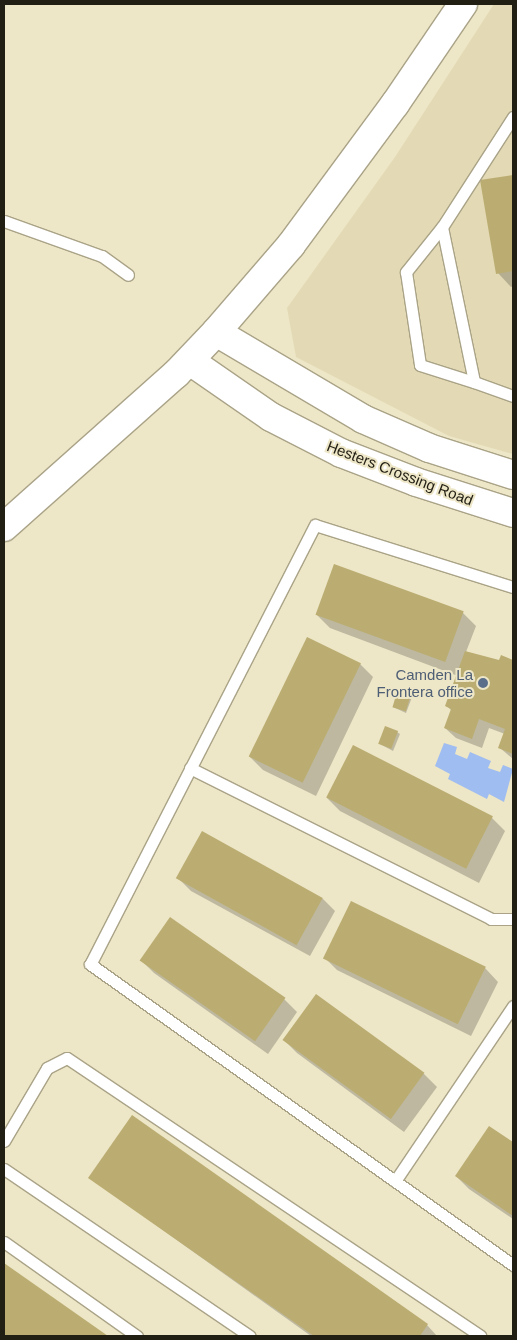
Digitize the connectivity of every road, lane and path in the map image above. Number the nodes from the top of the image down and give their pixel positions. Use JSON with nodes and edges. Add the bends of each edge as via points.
{"nodes":[{"id":1,"x":462,"y":4,"type":"edge"},
{"id":2,"x":513,"y":117,"type":"edge"},
{"id":3,"x":4,"y":221,"type":"edge"},
{"id":4,"x":442,"y":227,"type":"junction"},
{"id":5,"x":128,"y":275,"type":"dead end"},
{"id":6,"x":216,"y":332,"type":"junction"},
{"id":7,"x":190,"y":361,"type":"junction"},
{"id":8,"x":474,"y":382,"type":"junction"},
{"id":9,"x":513,"y":396,"type":"edge"},
{"id":10,"x":513,"y":475,"type":"edge"},
{"id":11,"x":416,"y":482,"type":"junction"},
{"id":12,"x":513,"y":499,"type":"edge"},
{"id":13,"x":513,"y":513,"type":"edge"},
{"id":14,"x":4,"y":528,"type":"edge"},
{"id":15,"x":513,"y":587,"type":"edge"},
{"id":16,"x":190,"y":768,"type":"junction"},
{"id":17,"x":513,"y":919,"type":"edge"},
{"id":18,"x":513,"y":1006,"type":"edge"},
{"id":19,"x":4,"y":1140,"type":"edge"},
{"id":20,"x":4,"y":1169,"type":"edge"},
{"id":21,"x":395,"y":1181,"type":"junction"},
{"id":22,"x":4,"y":1242,"type":"edge"},
{"id":23,"x":513,"y":1265,"type":"edge"},
{"id":24,"x":137,"y":1336,"type":"edge"},
{"id":25,"x":250,"y":1336,"type":"edge"},
{"id":26,"x":480,"y":1336,"type":"edge"}],
"edges":[{"from":1,"to":6,"type":"street","via":[[395,104],[291,245]]},
{"from":2,"to":4,"type":"lane"},
{"from":3,"to":5,"type":"lane","via":[[102,256]]},
{"from":4,"to":8,"type":"lane"},
{"from":4,"to":8,"type":"lane","via":[[406,272],[420,365]]},
{"from":6,"to":7,"type":"street"},
{"from":6,"to":10,"type":"street","via":[[364,420],[429,448]]},
{"from":7,"to":11,"type":"street","name":"Hesters Crossing Road","via":[[271,417],[341,452]]},
{"from":7,"to":14,"type":"street"},
{"from":8,"to":9,"type":"lane"},
{"from":11,"to":12,"type":"street","via":[[442,476]]},
{"from":11,"to":13,"type":"street","name":"Hesters Crossing Road"},
{"from":15,"to":16,"type":"lane","via":[[315,525]]},
{"from":16,"to":17,"type":"lane","via":[[491,920]]},
{"from":16,"to":21,"type":"lane","via":[[90,964]]},
{"from":18,"to":21,"type":"lane"},
{"from":19,"to":26,"type":"lane","via":[[47,1068],[67,1058]]},
{"from":20,"to":25,"type":"lane"},
{"from":21,"to":23,"type":"lane"},
{"from":22,"to":24,"type":"lane"}]}
